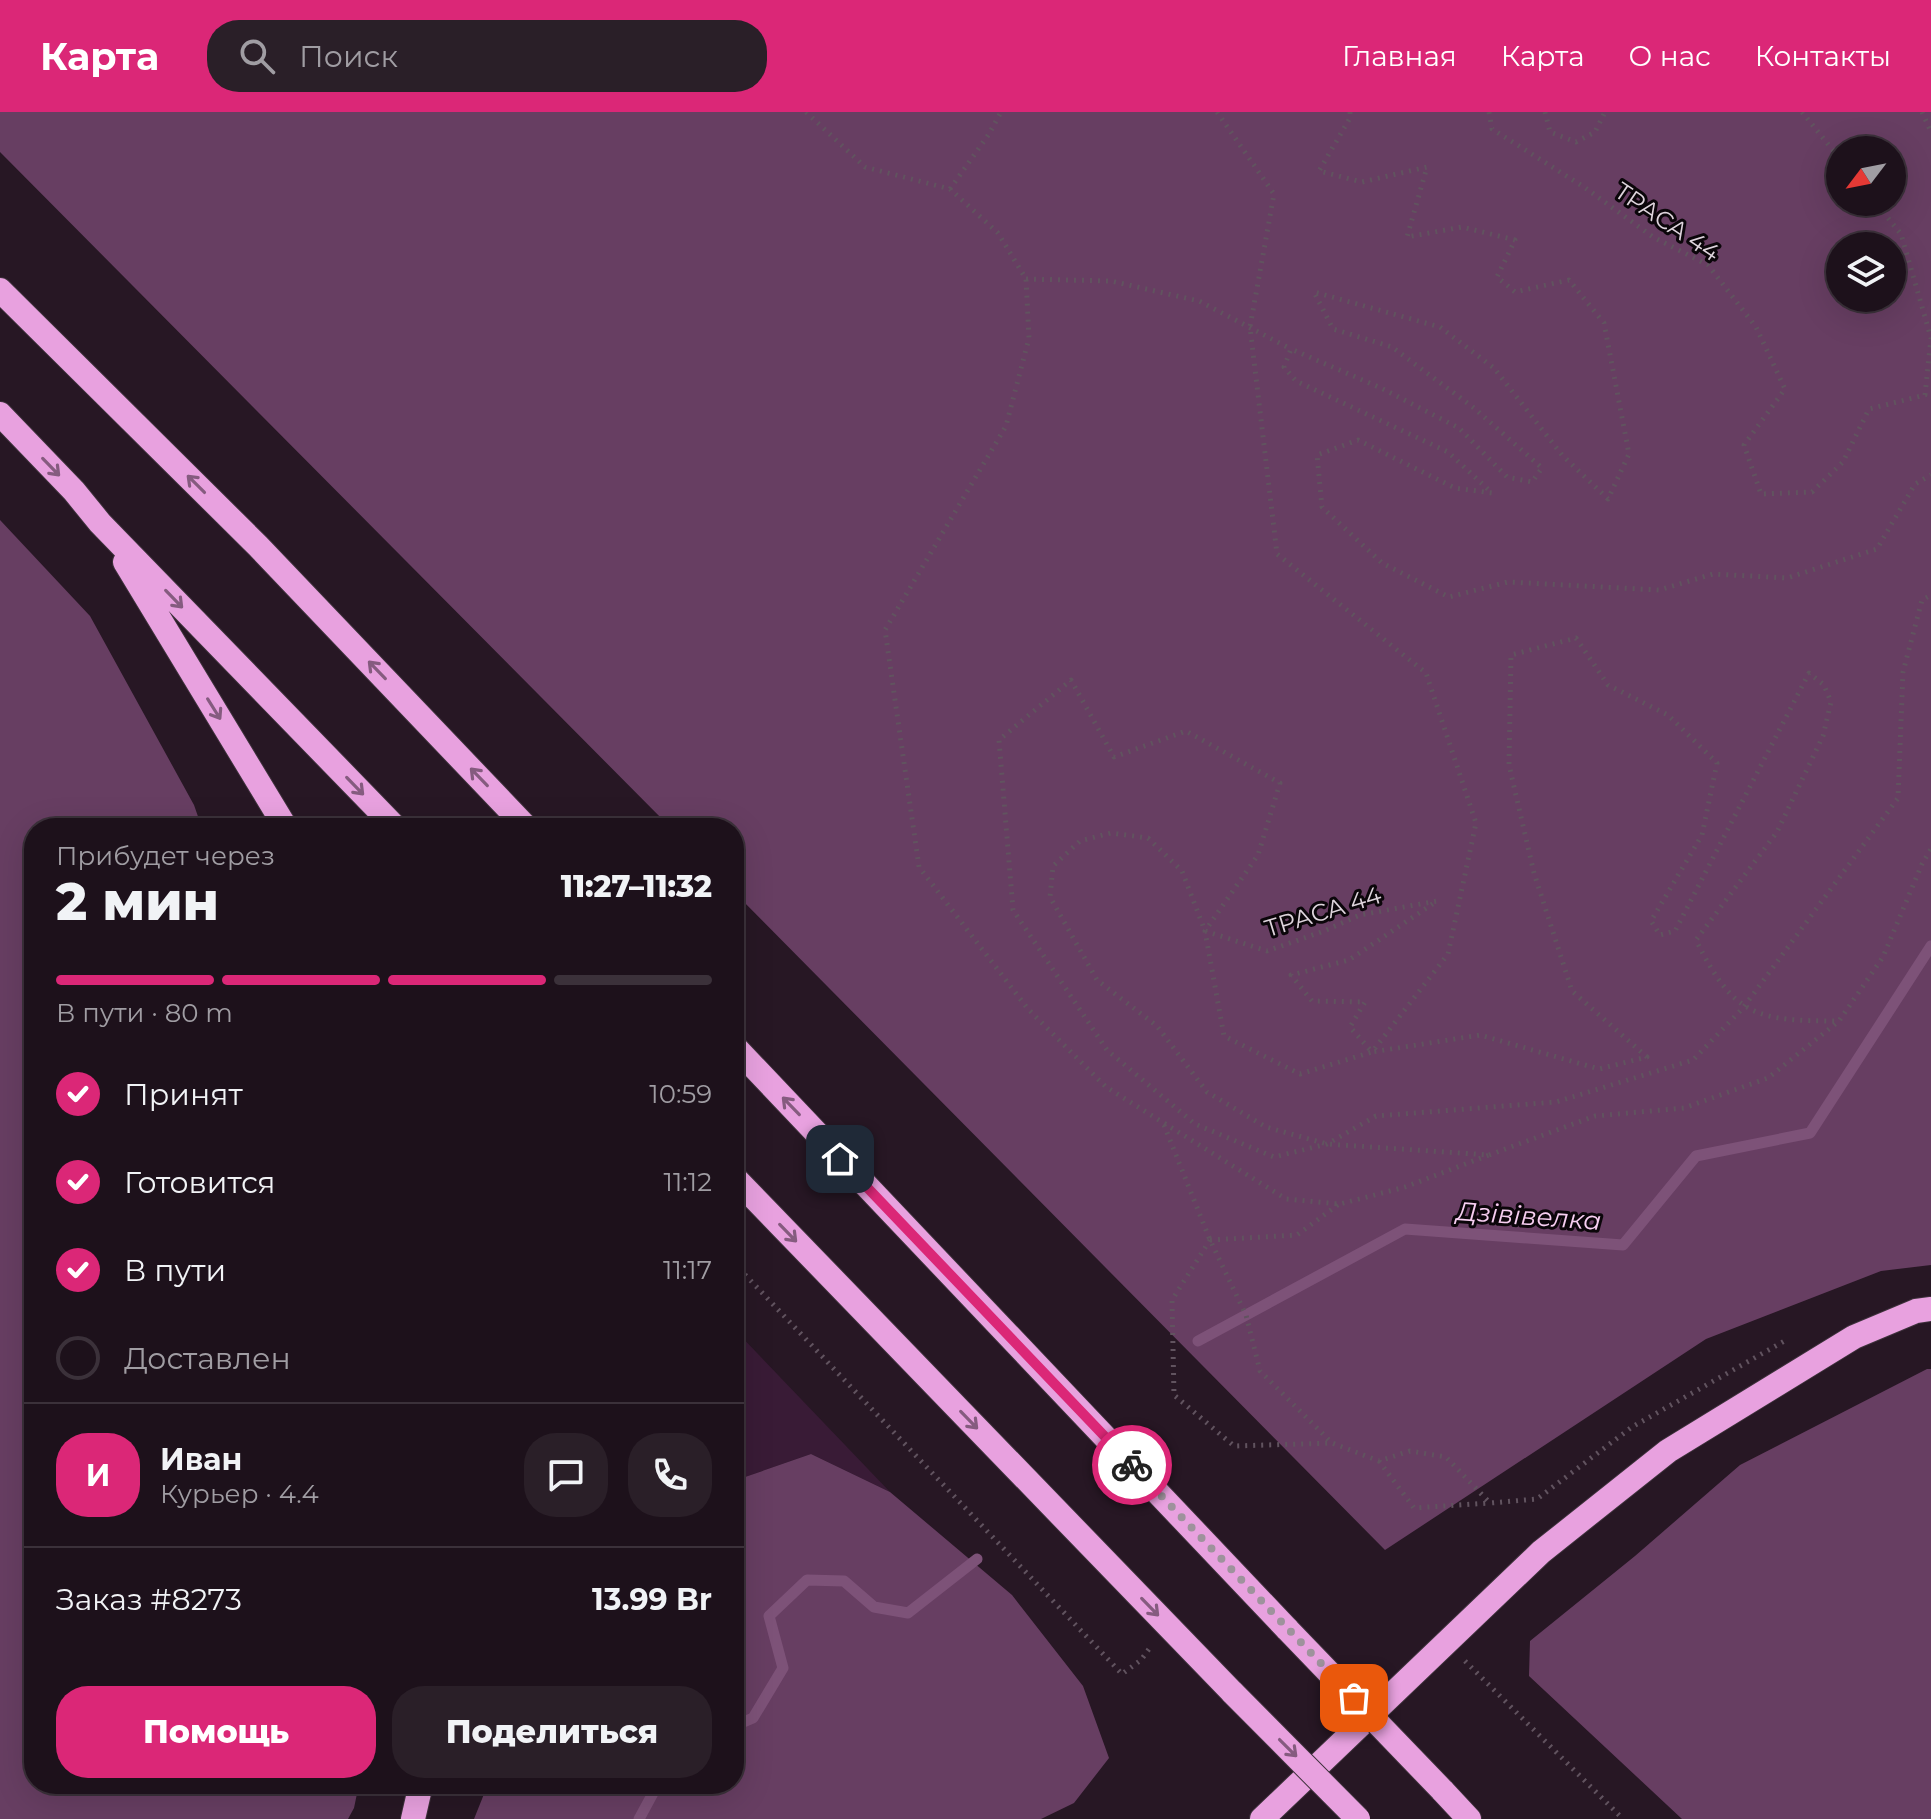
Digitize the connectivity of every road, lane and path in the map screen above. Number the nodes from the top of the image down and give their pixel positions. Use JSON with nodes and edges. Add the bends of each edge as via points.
{"nodes":[{"id":1,"x":806,"y":112,"type":"edge"},
{"id":2,"x":1001,"y":112,"type":"edge"},
{"id":3,"x":1217,"y":112,"type":"edge"},
{"id":4,"x":1350,"y":112,"type":"edge"},
{"id":5,"x":1489,"y":112,"type":"edge"},
{"id":6,"x":1545,"y":112,"type":"edge"},
{"id":7,"x":1605,"y":112,"type":"edge"},
{"id":8,"x":1802,"y":112,"type":"edge"},
{"id":9,"x":1922,"y":112,"type":"edge"},
{"id":10,"x":1931,"y":132,"type":"edge"},
{"id":11,"x":1826,"y":142,"type":"edge"},
{"id":12,"x":950,"y":189,"type":"junction"},
{"id":13,"x":1886,"y":216,"type":"edge"},
{"id":14,"x":1026,"y":279,"type":"junction"},
{"id":15,"x":0,"y":290,"type":"edge"},
{"id":16,"x":1250,"y":327,"type":"junction"},
{"id":17,"x":1291,"y":349,"type":"junction"},
{"id":18,"x":0,"y":414,"type":"edge"},
{"id":19,"x":1931,"y":475,"type":"edge"},
{"id":20,"x":100,"y":523,"type":"junction"},
{"id":21,"x":1931,"y":595,"type":"edge"},
{"id":22,"x":280,"y":818,"type":"edge"},
{"id":23,"x":386,"y":818,"type":"edge"},
{"id":24,"x":517,"y":818,"type":"edge"},
{"id":25,"x":1931,"y":849,"type":"edge"},
{"id":26,"x":1205,"y":931,"type":"junction"},
{"id":27,"x":1743,"y":1008,"type":"junction"},
{"id":28,"x":1839,"y":1021,"type":"junction"},
{"id":29,"x":1372,"y":1052,"type":"junction"},
{"id":30,"x":744,"y":1057,"type":"edge"},
{"id":31,"x":1163,"y":1124,"type":"junction"},
{"id":32,"x":1327,"y":1144,"type":"junction"},
{"id":33,"x":1489,"y":1155,"type":"junction"},
{"id":34,"x":744,"y":1187,"type":"edge"},
{"id":35,"x":1340,"y":1204,"type":"junction"},
{"id":36,"x":1210,"y":1240,"type":"junction"},
{"id":37,"x":744,"y":1274,"type":"edge"},
{"id":38,"x":1931,"y":1309,"type":"edge"},
{"id":39,"x":1801,"y":1333,"type":"dead end"},
{"id":40,"x":1332,"y":1443,"type":"junction"},
{"id":41,"x":1379,"y":1461,"type":"junction"},
{"id":42,"x":1490,"y":1503,"type":"junction"},
{"id":43,"x":1463,"y":1659,"type":"dead end"},
{"id":44,"x":1141,"y":1660,"type":"dead end"},
{"id":45,"x":419,"y":1794,"type":"edge"},
{"id":46,"x":413,"y":1819,"type":"edge"},
{"id":47,"x":1262,"y":1819,"type":"edge"},
{"id":48,"x":1358,"y":1819,"type":"edge"},
{"id":49,"x":1469,"y":1819,"type":"edge"},
{"id":50,"x":1623,"y":1819,"type":"edge"}],
"edges":[{"from":1,"to":12,"type":"path","via":[[865,167]]},
{"from":2,"to":12,"type":"path"},
{"from":3,"to":16,"type":"path","via":[[1274,194]]},
{"from":4,"to":17,"type":"path","via":[[1319,171],[1362,182],[1427,167],[1407,237],[1462,227],[1515,240],[1497,277],[1515,292],[1569,280],[1604,323],[1629,454],[1608,499],[1562,455],[1494,368],[1440,327],[1314,292],[1333,329],[1392,347],[1474,408],[1542,468],[1532,482],[1507,477],[1459,428]]},
{"from":5,"to":13,"type":"path","name":"ТРАСА 44","via":[[1492,129],[1653,237],[1708,265],[1756,327],[1785,389],[1744,445],[1761,494],[1812,492],[1843,462],[1869,409],[1925,395],[1931,338],[1901,234]]},
{"from":6,"to":7,"type":"path","via":[[1550,132],[1576,142],[1595,132]]},
{"from":8,"to":11,"type":"path"},
{"from":9,"to":10,"type":"path"},
{"from":12,"to":14,"type":"path","via":[[998,233]]},
{"from":14,"to":16,"type":"path","via":[[1111,281],[1199,301]]},
{"from":14,"to":31,"type":"path","via":[[1029,338],[1006,426],[885,630],[919,867],[1028,1009],[1106,1087]]},
{"from":24,"to":15,"type":"highway","one_way":true,"via":[[258,546]]},
{"from":16,"to":17,"type":"path"},
{"from":16,"to":29,"type":"path","via":[[1277,554],[1426,673],[1476,823],[1448,954]]},
{"from":17,"to":19,"type":"path","via":[[1284,367],[1296,381],[1448,452],[1492,493],[1455,488],[1358,440],[1317,455],[1322,507],[1382,563],[1449,597],[1508,582],[1659,590],[1713,574],[1787,578],[1877,549],[1915,484]]},
{"from":18,"to":20,"type":"highway","one_way":true},
{"from":20,"to":22,"type":"highway","one_way":true},
{"from":20,"to":23,"type":"highway","one_way":true},
{"from":21,"to":27,"type":"path","via":[[1922,600],[1903,672],[1898,798]]},
{"from":25,"to":28,"type":"path","via":[[1883,957]]},
{"from":26,"to":29,"type":"path","via":[[1224,1036],[1300,1074]]},
{"from":26,"to":29,"type":"path","name":"ТРАСА 44","via":[[1267,951],[1360,915],[1437,901],[1349,960],[1291,975],[1312,1001],[1365,1002],[1350,1027]]},
{"from":26,"to":32,"type":"path","via":[[1182,871],[1148,838],[1111,833],[1080,841],[1053,866],[1050,897],[1097,980],[1157,1026],[1207,1092],[1266,1127]]},
{"from":26,"to":32,"type":"path","via":[[1258,855],[1280,783],[1186,731],[1114,757],[1071,680],[999,740],[1013,910],[1107,1050],[1195,1124],[1274,1157]]},
{"from":27,"to":28,"type":"path","via":[[1786,1021]]},
{"from":27,"to":29,"type":"path","via":[[1711,971],[1696,940],[1777,832],[1823,736],[1831,702],[1824,685],[1809,673],[1675,931],[1660,935],[1651,921],[1702,835],[1717,763],[1668,715],[1608,685],[1576,638],[1511,655],[1509,765],[1534,873],[1572,991],[1647,1057],[1599,1069],[1480,1035]]},
{"from":27,"to":32,"type":"path","via":[[1693,1060],[1556,1102],[1376,1116]]},
{"from":28,"to":33,"type":"path","via":[[1768,1078],[1684,1108],[1595,1116]]},
{"from":49,"to":30,"type":"highway","one_way":true,"bridge":true},
{"from":31,"to":35,"type":"path","via":[[1286,1199]]},
{"from":31,"to":36,"type":"path"},
{"from":32,"to":33,"type":"path"},
{"from":33,"to":35,"type":"path","via":[[1405,1187]]},
{"from":34,"to":48,"type":"highway","one_way":true,"bridge":true},
{"from":35,"to":36,"type":"path","via":[[1297,1235]]},
{"from":36,"to":40,"type":"path","via":[[1246,1315],[1260,1371]]},
{"from":36,"to":40,"type":"path","via":[[1172,1300],[1174,1395],[1234,1446]]},
{"from":37,"to":44,"type":"path","via":[[1122,1674]]},
{"from":38,"to":47,"type":"highway","via":[[1854,1337],[1668,1451],[1541,1552]]},
{"from":39,"to":42,"type":"path","via":[[1632,1427],[1537,1499]]},
{"from":40,"to":41,"type":"path"},
{"from":41,"to":42,"type":"path","via":[[1410,1451],[1446,1457]]},
{"from":41,"to":42,"type":"path","via":[[1414,1508]]},
{"from":43,"to":50,"type":"path"},
{"from":45,"to":46,"type":"highway"}]}
